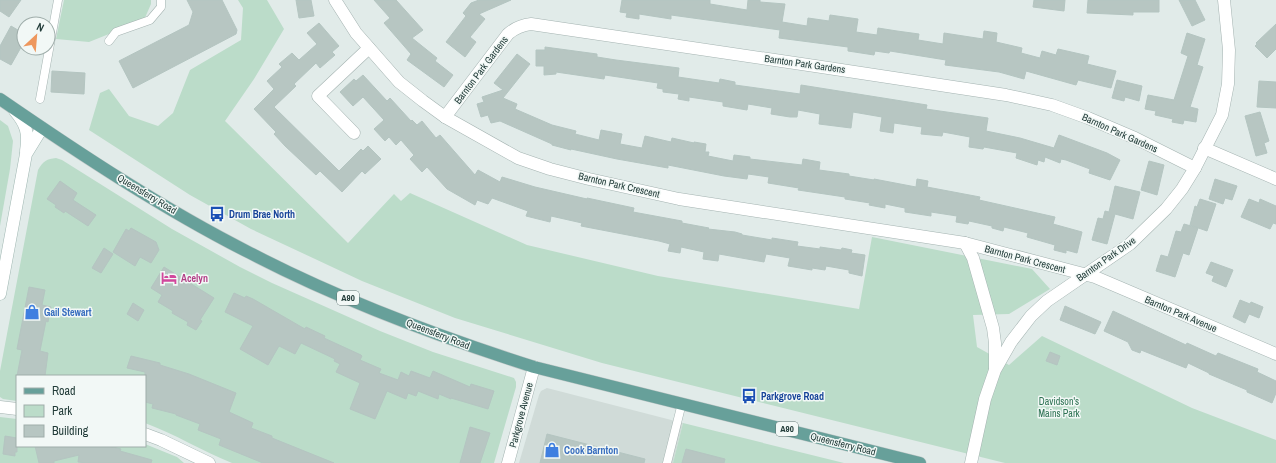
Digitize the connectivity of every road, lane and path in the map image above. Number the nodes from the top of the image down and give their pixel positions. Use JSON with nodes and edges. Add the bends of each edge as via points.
{"nodes":[{"id":1,"x":58,"y":0,"type":"edge"},
{"id":2,"x":161,"y":0,"type":"edge"},
{"id":3,"x":335,"y":0,"type":"edge"},
{"id":4,"x":1224,"y":0,"type":"edge"},
{"id":5,"x":109,"y":41,"type":"dead end"},
{"id":6,"x":368,"y":48,"type":"junction"},
{"id":7,"x":0,"y":99,"type":"edge"},
{"id":8,"x":40,"y":99,"type":"dead end"},
{"id":9,"x":13,"y":108,"type":"junction"},
{"id":10,"x":445,"y":117,"type":"junction"},
{"id":11,"x":42,"y":128,"type":"junction"},
{"id":12,"x":354,"y":133,"type":"dead end"},
{"id":13,"x":1204,"y":148,"type":"junction"},
{"id":14,"x":26,"y":154,"type":"junction"},
{"id":15,"x":1195,"y":168,"type":"junction"},
{"id":16,"x":1276,"y":179,"type":"edge"},
{"id":17,"x":965,"y":243,"type":"junction"},
{"id":18,"x":1086,"y":274,"type":"junction"},
{"id":19,"x":1,"y":277,"type":"edge"},
{"id":20,"x":0,"y":294,"type":"edge"},
{"id":21,"x":1276,"y":354,"type":"edge"},
{"id":22,"x":534,"y":367,"type":"junction"},
{"id":23,"x":995,"y":370,"type":"junction"},
{"id":24,"x":682,"y":403,"type":"junction"},
{"id":25,"x":0,"y":407,"type":"edge"},
{"id":26,"x":16,"y":409,"type":"edge"},
{"id":27,"x":146,"y":434,"type":"edge"},
{"id":28,"x":892,"y":459,"type":"edge"},
{"id":29,"x":202,"y":462,"type":"edge"},
{"id":30,"x":508,"y":463,"type":"edge"},
{"id":31,"x":667,"y":463,"type":"edge"},
{"id":32,"x":920,"y":463,"type":"edge"},
{"id":33,"x":971,"y":463,"type":"edge"}],
"edges":[{"from":1,"to":8,"type":"lane"},
{"from":2,"to":5,"type":"lane","via":[[161,7],[150,20],[116,32]]},
{"from":3,"to":6,"type":"street","name":"Barnton Park Crescent"},
{"from":4,"to":13,"type":"street","name":"Barnton Park Drive","via":[[1229,50],[1228,84],[1222,115]]},
{"from":6,"to":10,"type":"street","name":"Barnton Park Crescent","via":[[399,82]]},
{"from":6,"to":12,"type":"street","via":[[315,93]]},
{"from":7,"to":9,"type":"main road","name":"Queensferry Road","number":"A90"},
{"from":9,"to":11,"type":"main road","name":"Queensferry Road","number":"A90"},
{"from":9,"to":14,"type":"street","via":[[22,118],[28,136]]},
{"from":10,"to":15,"type":"street","name":"Barnton Park Gardens","via":[[508,34],[514,28],[531,24],[1006,95],[1052,105],[1088,118]]},
{"from":10,"to":17,"type":"street","name":"Barnton Park Crescent","via":[[518,158],[589,179],[679,199]]},
{"from":11,"to":14,"type":"street"},
{"from":11,"to":22,"type":"main road","name":"Queensferry Road","number":"A90","via":[[157,201],[250,254],[373,309],[463,344]]},
{"from":13,"to":15,"type":"street","name":"Barnton Park Drive"},
{"from":13,"to":16,"type":"street"},
{"from":14,"to":19,"type":"street"},
{"from":15,"to":18,"type":"street","name":"Barnton Park Drive","via":[[1182,189],[1150,226],[1130,244]]},
{"from":17,"to":18,"type":"street","name":"Barnton Park Crescent"},
{"from":17,"to":23,"type":"street","name":"Barnton Park Crescent","via":[[973,258],[992,328]]},
{"from":18,"to":21,"type":"street","name":"Barnton Park Avenue"},
{"from":18,"to":23,"type":"street","name":"Barnton Park Drive","via":[[1046,301],[1031,316],[1011,342]]},
{"from":19,"to":20,"type":"street"},
{"from":22,"to":24,"type":"main road","name":"Queensferry Road","number":"A90"},
{"from":22,"to":30,"type":"street","name":"Parkgrove Avenue"},
{"from":23,"to":33,"type":"street","name":"Barnton Park Drive","via":[[985,399]]},
{"from":24,"to":28,"type":"main road","name":"Queensferry Road","number":"A90"},
{"from":24,"to":31,"type":"lane"},
{"from":25,"to":26,"type":"street"},
{"from":27,"to":29,"type":"street"},
{"from":28,"to":32,"type":"main road","name":"Queensferry Road","number":"A90"}]}
